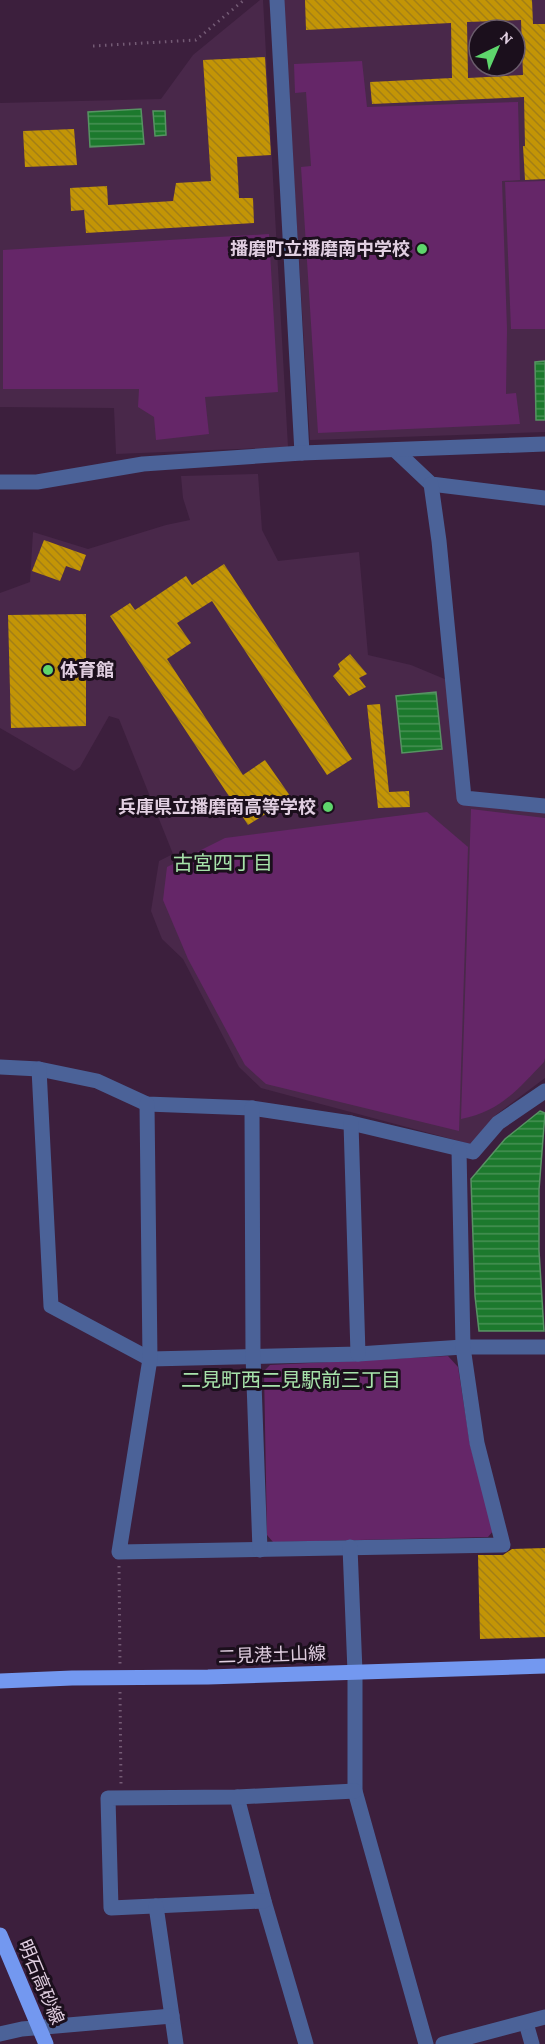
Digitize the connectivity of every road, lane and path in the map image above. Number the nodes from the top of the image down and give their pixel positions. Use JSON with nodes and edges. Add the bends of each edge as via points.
{"nodes":[{"id":1,"x":244,"y":0,"type":"edge"},
{"id":2,"x":277,"y":0,"type":"edge"},
{"id":3,"x":93,"y":46,"type":"dead end"},
{"id":4,"x":545,"y":444,"type":"edge"},
{"id":5,"x":394,"y":450,"type":"junction"},
{"id":6,"x":302,"y":453,"type":"junction"},
{"id":7,"x":0,"y":482,"type":"edge"},
{"id":8,"x":431,"y":484,"type":"junction"},
{"id":9,"x":545,"y":498,"type":"edge"},
{"id":10,"x":545,"y":806,"type":"edge"},
{"id":11,"x":0,"y":1067,"type":"edge"},
{"id":12,"x":39,"y":1069,"type":"junction"},
{"id":13,"x":545,"y":1091,"type":"edge"},
{"id":14,"x":147,"y":1104,"type":"junction"},
{"id":15,"x":252,"y":1108,"type":"junction"},
{"id":16,"x":351,"y":1123,"type":"junction"},
{"id":17,"x":459,"y":1150,"type":"junction"},
{"id":18,"x":463,"y":1347,"type":"junction"},
{"id":19,"x":545,"y":1347,"type":"edge"},
{"id":20,"x":358,"y":1354,"type":"junction"},
{"id":21,"x":254,"y":1355,"type":"junction"},
{"id":22,"x":150,"y":1359,"type":"junction"},
{"id":23,"x":350,"y":1547,"type":"junction"},
{"id":24,"x":260,"y":1550,"type":"junction"},
{"id":25,"x":545,"y":1666,"type":"edge"},
{"id":26,"x":355,"y":1672,"type":"junction"},
{"id":27,"x":0,"y":1681,"type":"edge"},
{"id":28,"x":356,"y":1791,"type":"junction"},
{"id":29,"x":237,"y":1797,"type":"junction"},
{"id":30,"x":264,"y":1901,"type":"junction"},
{"id":31,"x":156,"y":1906,"type":"junction"},
{"id":32,"x":0,"y":1935,"type":"edge"},
{"id":33,"x":172,"y":2016,"type":"junction"},
{"id":34,"x":545,"y":2017,"type":"edge"},
{"id":35,"x":526,"y":2023,"type":"junction"},
{"id":36,"x":39,"y":2028,"type":"junction"},
{"id":37,"x":0,"y":2034,"type":"edge"},
{"id":38,"x":46,"y":2044,"type":"edge"},
{"id":39,"x":176,"y":2044,"type":"edge"},
{"id":40,"x":306,"y":2044,"type":"edge"},
{"id":41,"x":426,"y":2044,"type":"edge"},
{"id":42,"x":443,"y":2044,"type":"edge"},
{"id":43,"x":532,"y":2044,"type":"edge"}],
"edges":[{"from":1,"to":3,"type":"path","via":[[196,40]]},
{"from":2,"to":6,"type":"street"},
{"from":4,"to":5,"type":"street"},
{"from":5,"to":6,"type":"street"},
{"from":5,"to":8,"type":"street"},
{"from":6,"to":7,"type":"street","via":[[143,464],[37,482]]},
{"from":8,"to":9,"type":"street"},
{"from":8,"to":10,"type":"street","via":[[464,798]]},
{"from":11,"to":12,"type":"street"},
{"from":12,"to":14,"type":"street","via":[[97,1082]]},
{"from":12,"to":22,"type":"street","via":[[51,1306]]},
{"from":13,"to":17,"type":"street","via":[[498,1123],[473,1152]]},
{"from":14,"to":15,"type":"street"},
{"from":14,"to":22,"type":"street"},
{"from":15,"to":16,"type":"street"},
{"from":15,"to":21,"type":"street"},
{"from":16,"to":17,"type":"street"},
{"from":16,"to":20,"type":"street"},
{"from":17,"to":18,"type":"street"},
{"from":18,"to":19,"type":"street"},
{"from":18,"to":20,"type":"street"},
{"from":18,"to":23,"type":"street","via":[[477,1443],[503,1545]]},
{"from":20,"to":21,"type":"street"},
{"from":21,"to":22,"type":"street"},
{"from":21,"to":24,"type":"street"},
{"from":22,"to":24,"type":"street","via":[[119,1552]]},
{"from":23,"to":24,"type":"street"},
{"from":23,"to":26,"type":"street"},
{"from":25,"to":26,"type":"main road","name":"二見港土山線"},
{"from":26,"to":27,"type":"main road","name":"二見港土山線"},
{"from":26,"to":28,"type":"street"},
{"from":28,"to":29,"type":"street"},
{"from":28,"to":41,"type":"street"},
{"from":29,"to":30,"type":"street"},
{"from":29,"to":31,"type":"street","via":[[108,1798],[111,1908]]},
{"from":30,"to":31,"type":"street"},
{"from":30,"to":40,"type":"street"},
{"from":31,"to":33,"type":"street"},
{"from":32,"to":36,"type":"main road","name":"明石高砂線"},
{"from":33,"to":36,"type":"street"},
{"from":33,"to":39,"type":"street"},
{"from":34,"to":35,"type":"street"},
{"from":35,"to":42,"type":"street"},
{"from":35,"to":43,"type":"street"},
{"from":36,"to":37,"type":"street"},
{"from":36,"to":38,"type":"main road","name":"明石高砂線"}]}
